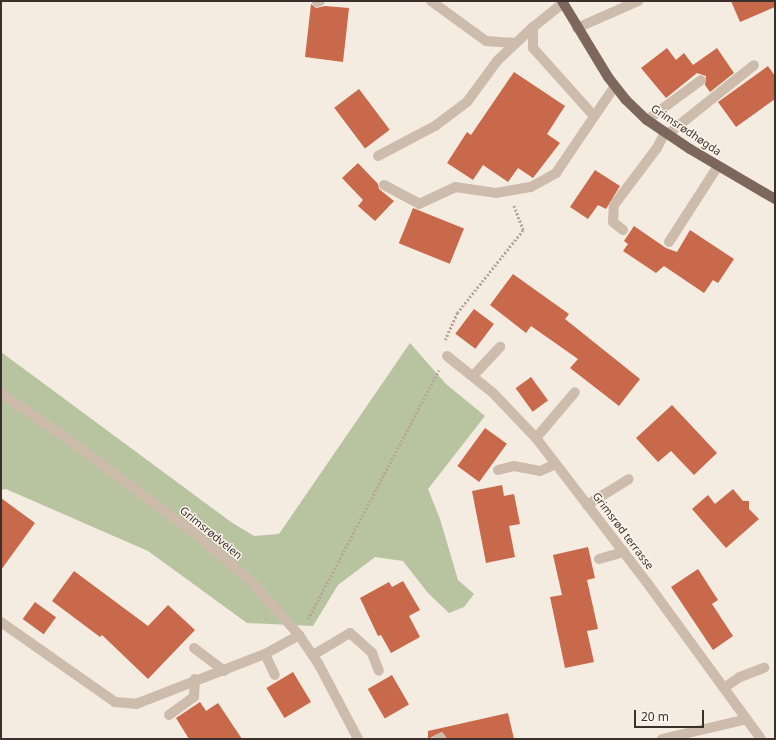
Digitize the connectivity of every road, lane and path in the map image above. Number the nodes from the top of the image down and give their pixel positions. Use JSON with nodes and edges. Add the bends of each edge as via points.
{"nodes":[{"id":1,"x":431,"y":1,"type":"edge"},
{"id":2,"x":638,"y":1,"type":"edge"},
{"id":3,"x":563,"y":2,"type":"edge"},
{"id":4,"x":533,"y":27,"type":"junction"},
{"id":5,"x":577,"y":28,"type":"junction"},
{"id":6,"x":516,"y":43,"type":"junction"},
{"id":7,"x":754,"y":65,"type":"dead end"},
{"id":8,"x":701,"y":80,"type":"dead end"},
{"id":9,"x":615,"y":86,"type":"junction"},
{"id":10,"x":594,"y":116,"type":"junction"},
{"id":11,"x":647,"y":120,"type":"junction"},
{"id":12,"x":666,"y":133,"type":"junction"},
{"id":13,"x":378,"y":156,"type":"dead end"},
{"id":14,"x":718,"y":166,"type":"junction"},
{"id":15,"x":384,"y":185,"type":"dead end"},
{"id":16,"x":509,"y":191,"type":"junction"},
{"id":17,"x":775,"y":199,"type":"edge"},
{"id":18,"x":623,"y":230,"type":"dead end"},
{"id":19,"x":669,"y":242,"type":"dead end"},
{"id":20,"x":500,"y":347,"type":"dead end"},
{"id":21,"x":447,"y":356,"type":"junction"},
{"id":22,"x":473,"y":376,"type":"junction"},
{"id":23,"x":576,"y":392,"type":"dead end"},
{"id":24,"x":1,"y":393,"type":"edge"},
{"id":25,"x":536,"y":438,"type":"junction"},
{"id":26,"x":556,"y":464,"type":"junction"},
{"id":27,"x":498,"y":470,"type":"dead end"},
{"id":28,"x":629,"y":479,"type":"dead end"},
{"id":29,"x":588,"y":505,"type":"junction"},
{"id":30,"x":624,"y":552,"type":"junction"},
{"id":31,"x":599,"y":559,"type":"dead end"},
{"id":32,"x":1,"y":622,"type":"edge"},
{"id":33,"x":299,"y":635,"type":"junction"},
{"id":34,"x":194,"y":648,"type":"dead end"},
{"id":35,"x":265,"y":654,"type":"junction"},
{"id":36,"x":313,"y":655,"type":"junction"},
{"id":37,"x":764,"y":668,"type":"dead end"},
{"id":38,"x":224,"y":671,"type":"junction"},
{"id":39,"x":379,"y":671,"type":"dead end"},
{"id":40,"x":275,"y":675,"type":"dead end"},
{"id":41,"x":195,"y":679,"type":"junction"},
{"id":42,"x":724,"y":688,"type":"junction"},
{"id":43,"x":169,"y":715,"type":"dead end"},
{"id":44,"x":747,"y":719,"type":"junction"},
{"id":45,"x":358,"y":739,"type":"edge"},
{"id":46,"x":662,"y":739,"type":"edge"},
{"id":47,"x":761,"y":739,"type":"edge"}],
"edges":[{"from":1,"to":6,"type":"street","via":[[486,41]]},
{"from":2,"to":5,"type":"street"},
{"from":3,"to":4,"type":"street"},
{"from":3,"to":5,"type":"main road","name":"Grimsrødhøgda"},
{"from":4,"to":6,"type":"street"},
{"from":4,"to":10,"type":"street","via":[[533,48]]},
{"from":5,"to":9,"type":"main road","name":"Grimsrødhøgda"},
{"from":6,"to":13,"type":"street","via":[[497,61],[467,102],[435,126]]},
{"from":7,"to":12,"type":"street"},
{"from":8,"to":11,"type":"street"},
{"from":9,"to":10,"type":"street"},
{"from":9,"to":11,"type":"main road","name":"Grimsrødhøgda"},
{"from":10,"to":16,"type":"street","via":[[574,150],[556,173],[531,188]]},
{"from":11,"to":12,"type":"main road","name":"Grimsrødhøgda"},
{"from":12,"to":14,"type":"main road","name":"Grimsrødhøgda"},
{"from":12,"to":18,"type":"street","via":[[614,205],[613,222]]},
{"from":14,"to":17,"type":"main road","name":"Grimsrødhøgda"},
{"from":14,"to":19,"type":"street"},
{"from":15,"to":16,"type":"street","via":[[419,204],[455,187],[496,193]]},
{"from":16,"to":21,"type":"path","via":[[523,230],[457,313],[445,340]]},
{"from":20,"to":22,"type":"street"},
{"from":21,"to":22,"type":"street","name":"Grimsrød terrasse"},
{"from":21,"to":33,"type":"path"},
{"from":22,"to":25,"type":"street","name":"Grimsrød terrasse"},
{"from":23,"to":25,"type":"street"},
{"from":24,"to":33,"type":"street","name":"Grimsrødveien","via":[[194,533],[250,580]]},
{"from":25,"to":26,"type":"street","name":"Grimsrød terrasse"},
{"from":26,"to":27,"type":"street","via":[[540,471],[514,466]]},
{"from":26,"to":29,"type":"street","name":"Grimsrød terrasse"},
{"from":28,"to":29,"type":"street"},
{"from":29,"to":30,"type":"street","name":"Grimsrød terrasse"},
{"from":30,"to":31,"type":"street"},
{"from":30,"to":42,"type":"street","name":"Grimsrød terrasse"},
{"from":32,"to":41,"type":"street","via":[[115,702],[136,704]]},
{"from":33,"to":35,"type":"street"},
{"from":33,"to":36,"type":"street","name":"Grimsrødveien"},
{"from":34,"to":38,"type":"street"},
{"from":35,"to":38,"type":"street"},
{"from":35,"to":40,"type":"street"},
{"from":36,"to":39,"type":"street","via":[[350,633],[372,652]]},
{"from":36,"to":45,"type":"street","name":"Grimsrødveien"},
{"from":37,"to":42,"type":"street","via":[[740,677]]},
{"from":38,"to":41,"type":"street"},
{"from":41,"to":43,"type":"street","via":[[194,697]]},
{"from":42,"to":44,"type":"street","name":"Grimsrød terrasse"},
{"from":44,"to":46,"type":"street"},
{"from":44,"to":47,"type":"street","name":"Grimsrød terrasse"}]}
